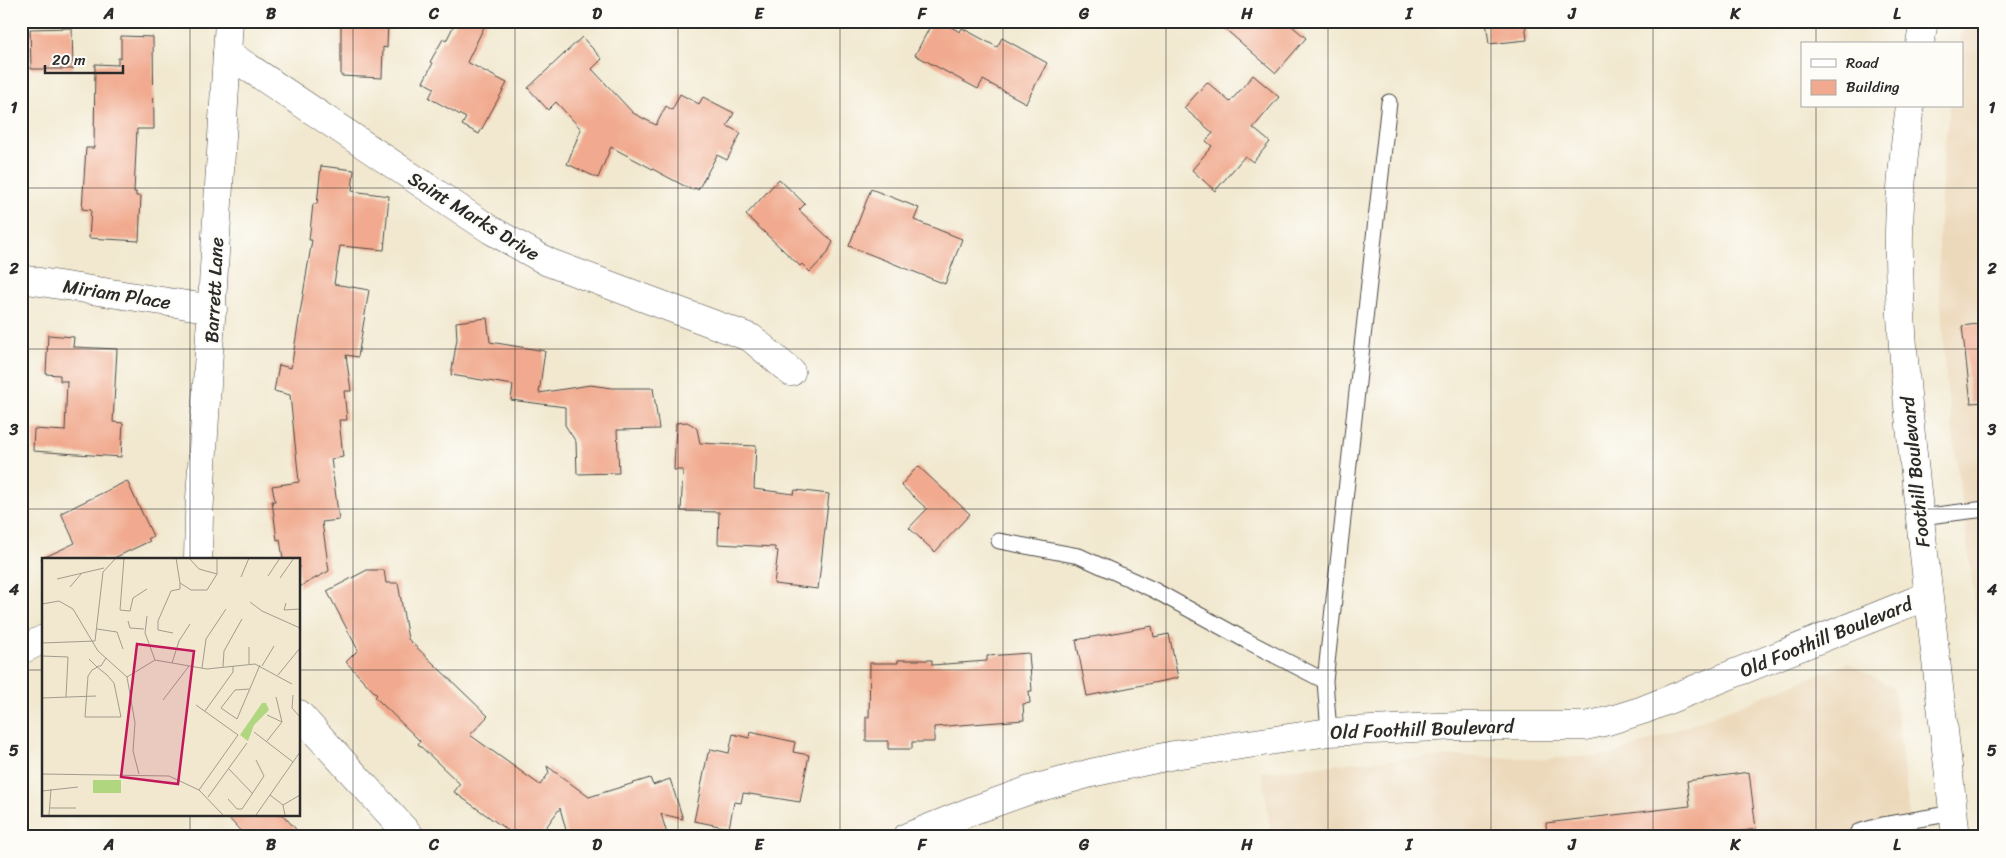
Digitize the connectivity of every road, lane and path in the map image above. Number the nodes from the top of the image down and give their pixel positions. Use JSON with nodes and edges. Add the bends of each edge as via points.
{"nodes":[{"id":1,"x":229,"y":21,"type":"edge"},
{"id":2,"x":1924,"y":21,"type":"edge"},
{"id":3,"x":1920,"y":42,"type":"edge"},
{"id":4,"x":228,"y":53,"type":"junction"},
{"id":5,"x":1389,"y":102,"type":"dead end"},
{"id":6,"x":1910,"y":108,"type":"edge"},
{"id":7,"x":21,"y":279,"type":"edge"},
{"id":8,"x":213,"y":309,"type":"junction"},
{"id":9,"x":791,"y":372,"type":"dead end"},
{"id":10,"x":1985,"y":509,"type":"edge"},
{"id":11,"x":1920,"y":517,"type":"junction"},
{"id":12,"x":999,"y":541,"type":"dead end"},
{"id":13,"x":198,"y":558,"type":"edge"},
{"id":14,"x":1927,"y":596,"type":"junction"},
{"id":15,"x":42,"y":640,"type":"edge"},
{"id":16,"x":21,"y":650,"type":"edge"},
{"id":17,"x":1326,"y":681,"type":"junction"},
{"id":18,"x":300,"y":715,"type":"edge"},
{"id":19,"x":1329,"y":732,"type":"junction"},
{"id":20,"x":1955,"y":825,"type":"edge"},
{"id":21,"x":410,"y":837,"type":"edge"},
{"id":22,"x":907,"y":837,"type":"edge"},
{"id":23,"x":1856,"y":837,"type":"edge"}],
"edges":[{"from":1,"to":4,"type":"street","name":"Barrett Lane"},
{"from":2,"to":3,"type":"street"},
{"from":4,"to":8,"type":"street","name":"Barrett Lane"},
{"from":4,"to":9,"type":"street","name":"Saint Marks Drive","via":[[499,235],[548,262],[751,338]]},
{"from":5,"to":17,"type":"lane"},
{"from":6,"to":11,"type":"street","name":"Foothill Boulevard","via":[[1901,186],[1899,255],[1907,396]]},
{"from":7,"to":8,"type":"street","name":"Miriam Place"},
{"from":8,"to":13,"type":"street","name":"Barrett Lane"},
{"from":10,"to":11,"type":"lane"},
{"from":11,"to":14,"type":"street","name":"Foothill Boulevard"},
{"from":12,"to":17,"type":"lane","via":[[1079,556],[1154,590]]},
{"from":14,"to":19,"type":"street","name":"Old Foothill Boulevard","via":[[1608,721],[1585,726],[1458,726]]},
{"from":14,"to":20,"type":"street","name":"Foothill Boulevard"},
{"from":15,"to":16,"type":"street"},
{"from":17,"to":19,"type":"lane"},
{"from":18,"to":21,"type":"street"},
{"from":19,"to":22,"type":"street","name":"Old Foothill Boulevard","via":[[1174,754],[1091,773],[1030,790]]},
{"from":20,"to":23,"type":"lane","via":[[1883,825],[1858,832]]}]}
